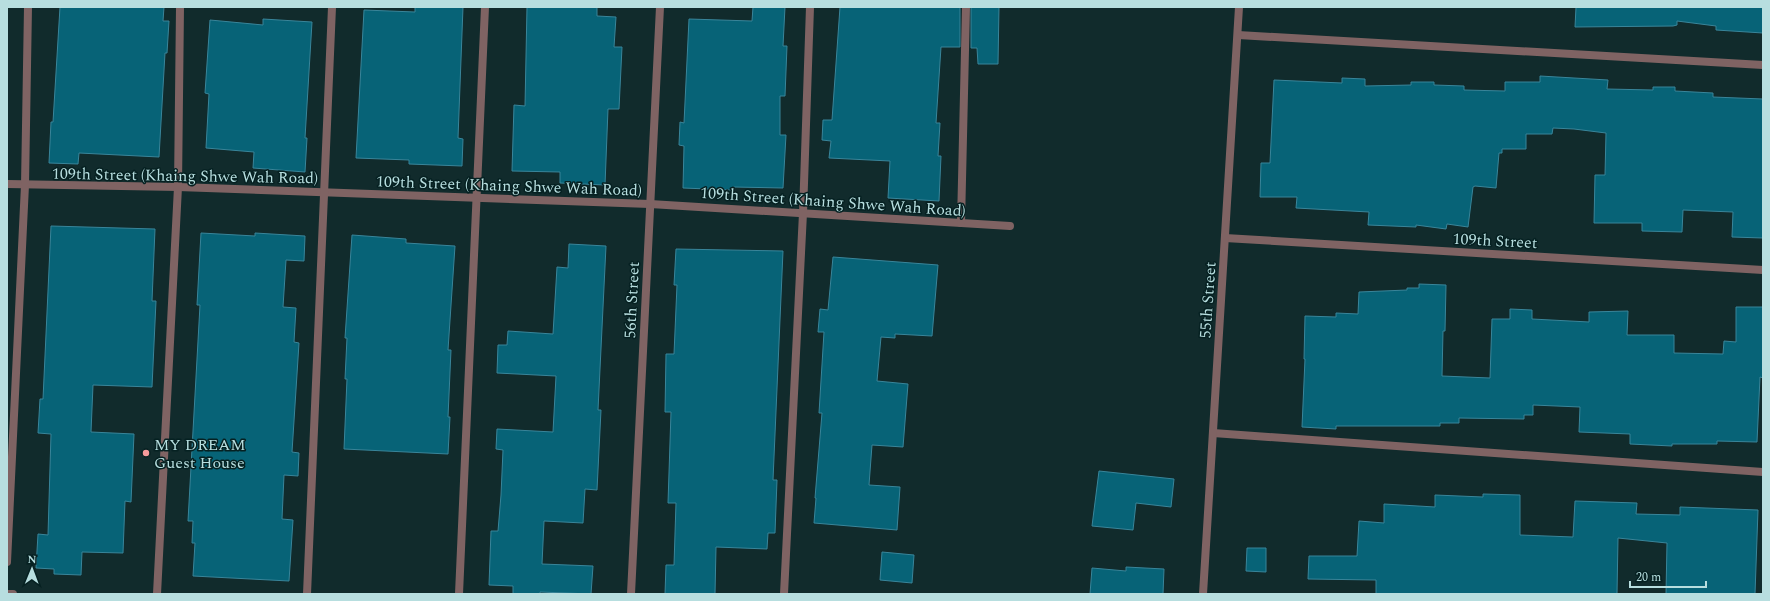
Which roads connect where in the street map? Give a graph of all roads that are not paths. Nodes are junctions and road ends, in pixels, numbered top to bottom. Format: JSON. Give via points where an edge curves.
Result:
{"nodes":[{"id":1,"x":28,"y":7,"type":"edge"},
{"id":2,"x":180,"y":7,"type":"edge"},
{"id":3,"x":332,"y":7,"type":"edge"},
{"id":4,"x":485,"y":7,"type":"edge"},
{"id":5,"x":660,"y":7,"type":"edge"},
{"id":6,"x":810,"y":7,"type":"edge"},
{"id":7,"x":966,"y":7,"type":"edge"},
{"id":8,"x":1239,"y":7,"type":"edge"},
{"id":9,"x":1238,"y":35,"type":"junction"},
{"id":10,"x":1763,"y":65,"type":"edge"},
{"id":11,"x":7,"y":184,"type":"edge"},
{"id":12,"x":24,"y":185,"type":"junction"},
{"id":13,"x":178,"y":187,"type":"junction"},
{"id":14,"x":326,"y":192,"type":"junction"},
{"id":15,"x":477,"y":198,"type":"junction"},
{"id":16,"x":650,"y":204,"type":"junction"},
{"id":17,"x":803,"y":213,"type":"junction"},
{"id":18,"x":961,"y":223,"type":"junction"},
{"id":19,"x":1010,"y":226,"type":"dead end"},
{"id":20,"x":1225,"y":238,"type":"junction"},
{"id":21,"x":1763,"y":270,"type":"edge"},
{"id":22,"x":1213,"y":433,"type":"junction"},
{"id":23,"x":1763,"y":472,"type":"edge"},
{"id":24,"x":7,"y":562,"type":"edge"},
{"id":25,"x":7,"y":594,"type":"edge"},
{"id":26,"x":12,"y":594,"type":"edge"},
{"id":27,"x":157,"y":594,"type":"edge"},
{"id":28,"x":307,"y":594,"type":"edge"},
{"id":29,"x":459,"y":594,"type":"edge"},
{"id":30,"x":630,"y":594,"type":"edge"},
{"id":31,"x":784,"y":594,"type":"edge"},
{"id":32,"x":1203,"y":594,"type":"edge"}],
"edges":[{"from":1,"to":12,"type":"street"},
{"from":2,"to":13,"type":"street"},
{"from":3,"to":14,"type":"street"},
{"from":4,"to":15,"type":"street"},
{"from":5,"to":16,"type":"street","name":"56th Street"},
{"from":6,"to":17,"type":"street"},
{"from":7,"to":18,"type":"street"},
{"from":8,"to":9,"type":"street","name":"55th Street"},
{"from":9,"to":10,"type":"street"},
{"from":9,"to":20,"type":"street","name":"55th Street"},
{"from":11,"to":12,"type":"street","name":"109th Street (Khaing Shwe Wah Road)"},
{"from":12,"to":13,"type":"street","name":"109th Street (Khaing Shwe Wah Road)"},
{"from":12,"to":24,"type":"street"},
{"from":13,"to":14,"type":"street","name":"109th Street (Khaing Shwe Wah Road)"},
{"from":13,"to":27,"type":"street"},
{"from":14,"to":15,"type":"street","name":"109th Street (Khaing Shwe Wah Road)"},
{"from":14,"to":28,"type":"street"},
{"from":15,"to":16,"type":"street","name":"109th Street (Khaing Shwe Wah Road)"},
{"from":15,"to":29,"type":"street"},
{"from":16,"to":17,"type":"street","name":"109th Street (Khaing Shwe Wah Road)"},
{"from":16,"to":30,"type":"street","name":"56th Street"},
{"from":17,"to":18,"type":"street","name":"109th Street (Khaing Shwe Wah Road)"},
{"from":17,"to":31,"type":"street"},
{"from":18,"to":19,"type":"street","name":"109th Street (Khaing Shwe Wah Road)"},
{"from":20,"to":21,"type":"street","name":"109th Street"},
{"from":20,"to":22,"type":"street","name":"55th Street"},
{"from":22,"to":23,"type":"street"},
{"from":22,"to":32,"type":"street","name":"55th Street"},
{"from":25,"to":26,"type":"street"}]}
